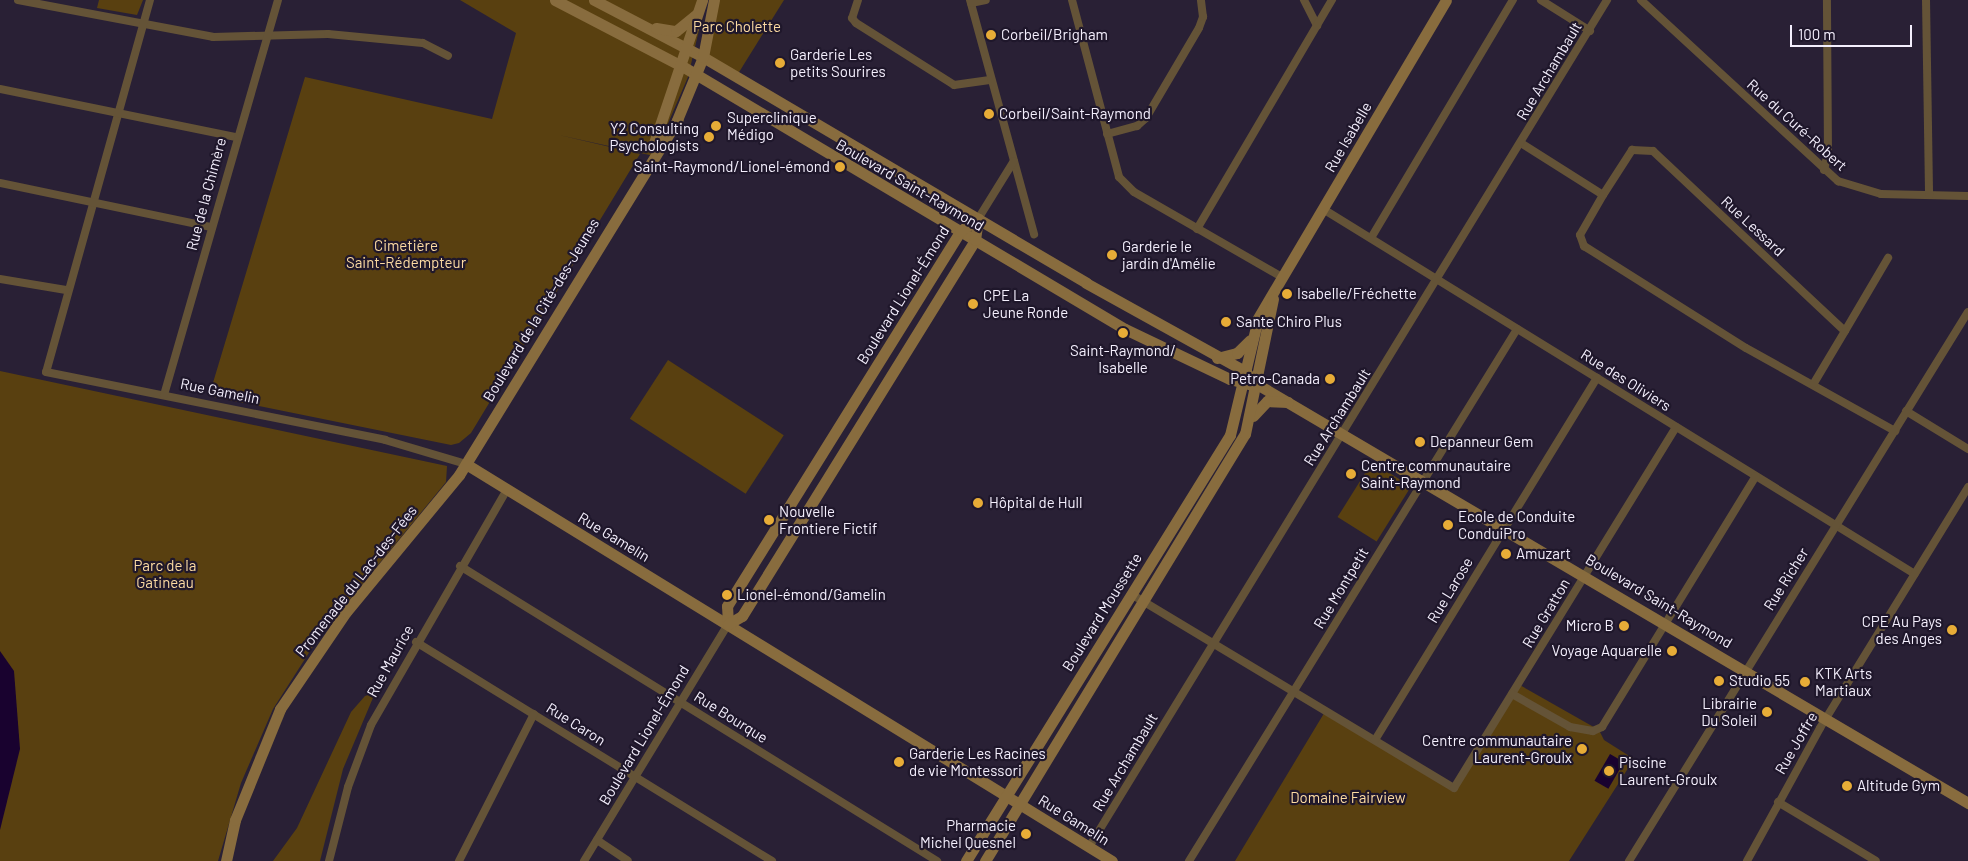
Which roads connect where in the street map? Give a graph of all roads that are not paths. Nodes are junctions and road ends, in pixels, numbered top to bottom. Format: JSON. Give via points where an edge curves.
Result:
{"nodes":[{"id":1,"x":18,"y":0,"type":"edge"},
{"id":2,"x":150,"y":0,"type":"edge"},
{"id":3,"x":278,"y":0,"type":"edge"},
{"id":4,"x":555,"y":0,"type":"edge"},
{"id":5,"x":594,"y":0,"type":"edge"},
{"id":6,"x":714,"y":0,"type":"edge"},
{"id":7,"x":858,"y":0,"type":"edge"},
{"id":8,"x":986,"y":0,"type":"edge"},
{"id":9,"x":1072,"y":0,"type":"edge"},
{"id":10,"x":1201,"y":0,"type":"edge"},
{"id":11,"x":1304,"y":0,"type":"edge"},
{"id":12,"x":1332,"y":0,"type":"edge"},
{"id":13,"x":1446,"y":0,"type":"edge"},
{"id":14,"x":1513,"y":0,"type":"edge"},
{"id":15,"x":1541,"y":0,"type":"edge"},
{"id":16,"x":1608,"y":0,"type":"edge"},
{"id":17,"x":1641,"y":0,"type":"edge"},
{"id":18,"x":1827,"y":0,"type":"edge"},
{"id":19,"x":1926,"y":0,"type":"edge"},
{"id":20,"x":971,"y":1,"type":"edge"},
{"id":21,"x":700,"y":6,"type":"edge"},
{"id":22,"x":144,"y":23,"type":"junction"},
{"id":23,"x":640,"y":23,"type":"junction"},
{"id":24,"x":1317,"y":26,"type":"junction"},
{"id":25,"x":1590,"y":30,"type":"junction"},
{"id":26,"x":266,"y":37,"type":"junction"},
{"id":27,"x":688,"y":49,"type":"junction"},
{"id":28,"x":448,"y":56,"type":"dead end"},
{"id":29,"x":704,"y":57,"type":"junction"},
{"id":30,"x":682,"y":66,"type":"junction"},
{"id":31,"x":697,"y":76,"type":"junction"},
{"id":32,"x":990,"y":80,"type":"junction"},
{"id":33,"x":0,"y":89,"type":"edge"},
{"id":34,"x":118,"y":112,"type":"junction"},
{"id":35,"x":1107,"y":134,"type":"junction"},
{"id":36,"x":236,"y":137,"type":"junction"},
{"id":37,"x":1521,"y":143,"type":"junction"},
{"id":38,"x":1014,"y":161,"type":"junction"},
{"id":39,"x":1824,"y":170,"type":"junction"},
{"id":40,"x":642,"y":172,"type":"junction"},
{"id":41,"x":0,"y":183,"type":"edge"},
{"id":42,"x":1603,"y":195,"type":"junction"},
{"id":43,"x":1929,"y":195,"type":"junction"},
{"id":44,"x":1968,"y":196,"type":"edge"},
{"id":45,"x":92,"y":201,"type":"junction"},
{"id":46,"x":1324,"y":209,"type":"junction"},
{"id":47,"x":978,"y":219,"type":"junction"},
{"id":48,"x":211,"y":227,"type":"junction"},
{"id":49,"x":1197,"y":229,"type":"junction"},
{"id":50,"x":960,"y":231,"type":"junction"},
{"id":51,"x":1034,"y":234,"type":"dead end"},
{"id":52,"x":1371,"y":238,"type":"junction"},
{"id":53,"x":975,"y":240,"type":"junction"},
{"id":54,"x":1888,"y":258,"type":"dead end"},
{"id":55,"x":1282,"y":277,"type":"junction"},
{"id":56,"x":0,"y":279,"type":"edge"},
{"id":57,"x":1437,"y":279,"type":"junction"},
{"id":58,"x":1276,"y":288,"type":"junction"},
{"id":59,"x":66,"y":290,"type":"junction"},
{"id":60,"x":1968,"y":312,"type":"edge"},
{"id":61,"x":1517,"y":329,"type":"junction"},
{"id":62,"x":1846,"y":331,"type":"junction"},
{"id":63,"x":1250,"y":340,"type":"junction"},
{"id":64,"x":1217,"y":358,"type":"junction"},
{"id":65,"x":1245,"y":371,"type":"junction"},
{"id":66,"x":1597,"y":378,"type":"junction"},
{"id":67,"x":1255,"y":383,"type":"junction"},
{"id":68,"x":1814,"y":383,"type":"junction"},
{"id":69,"x":1243,"y":384,"type":"junction"},
{"id":70,"x":164,"y":395,"type":"junction"},
{"id":71,"x":1292,"y":402,"type":"junction"},
{"id":72,"x":1906,"y":410,"type":"junction"},
{"id":73,"x":1251,"y":422,"type":"junction"},
{"id":74,"x":1676,"y":427,"type":"junction"},
{"id":75,"x":1344,"y":431,"type":"junction"},
{"id":76,"x":1894,"y":431,"type":"junction"},
{"id":77,"x":1968,"y":449,"type":"edge"},
{"id":78,"x":466,"y":464,"type":"junction"},
{"id":79,"x":1756,"y":476,"type":"junction"},
{"id":80,"x":1424,"y":478,"type":"junction"},
{"id":81,"x":1968,"y":486,"type":"edge"},
{"id":82,"x":507,"y":490,"type":"junction"},
{"id":83,"x":1835,"y":525,"type":"junction"},
{"id":84,"x":1505,"y":526,"type":"junction"},
{"id":85,"x":460,"y":566,"type":"junction"},
{"id":86,"x":1915,"y":574,"type":"junction"},
{"id":87,"x":1585,"y":575,"type":"junction"},
{"id":88,"x":1131,"y":594,"type":"junction"},
{"id":89,"x":1143,"y":600,"type":"junction"},
{"id":90,"x":1665,"y":622,"type":"junction"},
{"id":91,"x":728,"y":624,"type":"junction"},
{"id":92,"x":416,"y":642,"type":"junction"},
{"id":93,"x":1214,"y":643,"type":"junction"},
{"id":94,"x":1745,"y":670,"type":"junction"},
{"id":95,"x":1294,"y":691,"type":"junction"},
{"id":96,"x":1512,"y":694,"type":"junction"},
{"id":97,"x":682,"y":702,"type":"junction"},
{"id":98,"x":534,"y":714,"type":"junction"},
{"id":99,"x":1826,"y":718,"type":"junction"},
{"id":100,"x":1375,"y":740,"type":"junction"},
{"id":101,"x":637,"y":777,"type":"junction"},
{"id":102,"x":1006,"y":795,"type":"junction"},
{"id":103,"x":1778,"y":802,"type":"junction"},
{"id":104,"x":1019,"y":803,"type":"junction"},
{"id":105,"x":1968,"y":803,"type":"edge"},
{"id":106,"x":597,"y":840,"type":"junction"},
{"id":107,"x":1089,"y":847,"type":"junction"},
{"id":108,"x":226,"y":861,"type":"edge"},
{"id":109,"x":330,"y":861,"type":"edge"},
{"id":110,"x":459,"y":861,"type":"edge"},
{"id":111,"x":584,"y":861,"type":"edge"},
{"id":112,"x":628,"y":861,"type":"edge"},
{"id":113,"x":772,"y":861,"type":"edge"},
{"id":114,"x":937,"y":861,"type":"edge"},
{"id":115,"x":966,"y":861,"type":"edge"},
{"id":116,"x":985,"y":861,"type":"edge"},
{"id":117,"x":1112,"y":861,"type":"edge"},
{"id":118,"x":1189,"y":861,"type":"edge"},
{"id":119,"x":1629,"y":861,"type":"edge"},
{"id":120,"x":1747,"y":861,"type":"edge"},
{"id":121,"x":1876,"y":861,"type":"edge"}],
"edges":[{"from":1,"to":22,"type":"street"},
{"from":2,"to":22,"type":"street"},
{"from":3,"to":26,"type":"street","name":"Rue de la Chimère"},
{"from":4,"to":30,"type":"street","name":"Boulevard Saint-Raymond"},
{"from":5,"to":23,"type":"street","name":"Boulevard Saint-Raymond"},
{"from":6,"to":29,"type":"street","name":"Boulevard de la Cité-des-Jeunes"},
{"from":7,"to":32,"type":"street","via":[[852,18],[856,24],[954,85]]},
{"from":8,"to":20,"type":"street"},
{"from":9,"to":35,"type":"street"},
{"from":10,"to":35,"type":"street","via":[[1203,17],[1199,28],[1146,118],[1137,126]]},
{"from":11,"to":24,"type":"street"},
{"from":12,"to":24,"type":"street"},
{"from":13,"to":46,"type":"street","name":"Rue Isabelle"},
{"from":14,"to":52,"type":"street"},
{"from":15,"to":25,"type":"street"},
{"from":16,"to":25,"type":"street","name":"Rue Archambault"},
{"from":17,"to":39,"type":"street","name":"Rue du Curé-Robert"},
{"from":18,"to":39,"type":"street","via":[[1828,153]]},
{"from":19,"to":43,"type":"street"},
{"from":20,"to":32,"type":"street"},
{"from":21,"to":23,"type":"street","via":[[676,31]]},
{"from":21,"to":27,"type":"street","name":"Boulevard de la Cité-des-Jeunes"},
{"from":22,"to":26,"type":"street","via":[[213,37]]},
{"from":22,"to":34,"type":"street"},
{"from":23,"to":27,"type":"street","name":"Boulevard Saint-Raymond"},
{"from":24,"to":49,"type":"street"},
{"from":25,"to":37,"type":"street","name":"Rue Archambault"},
{"from":26,"to":28,"type":"street","via":[[328,34],[423,43]]},
{"from":26,"to":36,"type":"street","name":"Rue de la Chimère"},
{"from":27,"to":29,"type":"street","name":"Boulevard Saint-Raymond"},
{"from":27,"to":30,"type":"street","name":"Boulevard de la Cité-des-Jeunes"},
{"from":29,"to":31,"type":"street","name":"Boulevard de la Cité-des-Jeunes"},
{"from":29,"to":47,"type":"street","name":"Boulevard Saint-Raymond"},
{"from":30,"to":31,"type":"street","name":"Boulevard Saint-Raymond"},
{"from":30,"to":40,"type":"street","name":"Boulevard de la Cité-des-Jeunes"},
{"from":31,"to":40,"type":"street","name":"Boulevard de la Cité-des-Jeunes","via":[[677,120]]},
{"from":31,"to":50,"type":"street","name":"Boulevard Saint-Raymond"},
{"from":32,"to":38,"type":"street"},
{"from":33,"to":34,"type":"street"},
{"from":34,"to":36,"type":"street"},
{"from":34,"to":45,"type":"street"},
{"from":35,"to":49,"type":"street","via":[[1123,183]]},
{"from":36,"to":48,"type":"street","name":"Rue de la Chimère"},
{"from":37,"to":42,"type":"street"},
{"from":37,"to":57,"type":"street","name":"Rue Archambault"},
{"from":38,"to":47,"type":"street"},
{"from":38,"to":51,"type":"street"},
{"from":39,"to":43,"type":"street","name":"Rue du Curé-Robert","via":[[1838,181],[1881,194]]},
{"from":40,"to":78,"type":"street","name":"Boulevard de la Cité-des-Jeunes"},
{"from":41,"to":45,"type":"street"},
{"from":42,"to":62,"type":"street","name":"Rue Lessard","via":[[1632,150],[1654,152]]},
{"from":42,"to":68,"type":"street","name":"Rue Lessard","via":[[1580,235],[1584,246],[1746,348]]},
{"from":43,"to":44,"type":"street","name":"Rue du Curé-Robert"},
{"from":45,"to":48,"type":"street"},
{"from":45,"to":59,"type":"street"},
{"from":46,"to":52,"type":"street","name":"Rue des Oliviers"},
{"from":46,"to":55,"type":"street","name":"Rue Isabelle"},
{"from":47,"to":50,"type":"street","name":"Boulevard Lionel-Émond"},
{"from":47,"to":53,"type":"street","name":"Boulevard Lionel-Émond"},
{"from":47,"to":64,"type":"street","name":"Boulevard Saint-Raymond"},
{"from":48,"to":70,"type":"street","name":"Rue de la Chimère"},
{"from":49,"to":55,"type":"street"},
{"from":50,"to":53,"type":"street","name":"Boulevard Saint-Raymond"},
{"from":50,"to":91,"type":"street","name":"Boulevard Lionel-Émond","via":[[727,606]]},
{"from":52,"to":57,"type":"street","name":"Rue des Oliviers"},
{"from":53,"to":69,"type":"street","name":"Boulevard Saint-Raymond","via":[[1131,332]]},
{"from":53,"to":91,"type":"street","name":"Boulevard Lionel-Émond","via":[[742,616]]},
{"from":54,"to":62,"type":"street"},
{"from":55,"to":58,"type":"street","name":"Rue Isabelle"},
{"from":56,"to":59,"type":"street"},
{"from":57,"to":61,"type":"street","name":"Rue des Oliviers"},
{"from":57,"to":75,"type":"street","name":"Rue Archambault"},
{"from":58,"to":63,"type":"street","name":"Rue Isabelle"},
{"from":58,"to":67,"type":"street","name":"Rue Isabelle","via":[[1261,340]]},
{"from":59,"to":70,"type":"street","name":"Rue Gamelin","via":[[46,372]]},
{"from":60,"to":72,"type":"street","name":"Rue Richer"},
{"from":61,"to":66,"type":"street","name":"Rue des Oliviers"},
{"from":61,"to":80,"type":"street","name":"Rue Montpetit"},
{"from":62,"to":68,"type":"street"},
{"from":63,"to":64,"type":"street","via":[[1237,353]]},
{"from":63,"to":65,"type":"street","name":"Rue Isabelle"},
{"from":64,"to":65,"type":"street","name":"Boulevard Saint-Raymond"},
{"from":65,"to":67,"type":"street","name":"Boulevard Saint-Raymond"},
{"from":65,"to":69,"type":"street","name":"Boulevard Moussette"},
{"from":66,"to":74,"type":"street","name":"Rue des Oliviers"},
{"from":66,"to":84,"type":"street","name":"Rue Larose"},
{"from":67,"to":69,"type":"street","name":"Boulevard Saint-Raymond"},
{"from":67,"to":71,"type":"street","name":"Boulevard Saint-Raymond"},
{"from":67,"to":73,"type":"street","name":"Boulevard Moussette"},
{"from":68,"to":76,"type":"street","name":"Rue Lessard"},
{"from":69,"to":88,"type":"street","name":"Boulevard Moussette","via":[[1230,435]]},
{"from":70,"to":78,"type":"street","name":"Rue Gamelin","via":[[385,440]]},
{"from":71,"to":73,"type":"street","via":[[1267,402]]},
{"from":71,"to":75,"type":"street","name":"Boulevard Saint-Raymond"},
{"from":72,"to":76,"type":"street","name":"Rue Richer"},
{"from":72,"to":77,"type":"street"},
{"from":73,"to":89,"type":"street","name":"Boulevard Moussette"},
{"from":74,"to":79,"type":"street","name":"Rue des Oliviers"},
{"from":74,"to":87,"type":"street","name":"Rue Gratton"},
{"from":75,"to":80,"type":"street","name":"Boulevard Saint-Raymond"},
{"from":75,"to":93,"type":"street","name":"Rue Archambault"},
{"from":76,"to":83,"type":"street","name":"Rue Richer"},
{"from":78,"to":82,"type":"street","name":"Rue Gamelin"},
{"from":78,"to":108,"type":"street","name":"Promenade du Lac-des-Fées","via":[[346,612],[280,709],[235,820]]},
{"from":79,"to":83,"type":"street","name":"Rue des Oliviers"},
{"from":79,"to":90,"type":"street"},
{"from":80,"to":84,"type":"street","name":"Boulevard Saint-Raymond"},
{"from":80,"to":95,"type":"street","name":"Rue Montpetit"},
{"from":81,"to":86,"type":"street","name":"Rue Joffre"},
{"from":82,"to":85,"type":"street","name":"Rue Maurice"},
{"from":82,"to":91,"type":"street","name":"Rue Gamelin"},
{"from":83,"to":86,"type":"street","name":"Rue des Oliviers"},
{"from":83,"to":94,"type":"street","name":"Rue Richer"},
{"from":84,"to":87,"type":"street","name":"Boulevard Saint-Raymond"},
{"from":84,"to":100,"type":"street","name":"Rue Larose"},
{"from":85,"to":92,"type":"street","name":"Rue Maurice"},
{"from":85,"to":97,"type":"street","name":"Rue Bourque"},
{"from":86,"to":99,"type":"street","name":"Rue Joffre"},
{"from":87,"to":90,"type":"street","name":"Boulevard Saint-Raymond"},
{"from":87,"to":96,"type":"street","name":"Rue Gratton"},
{"from":88,"to":89,"type":"street"},
{"from":88,"to":102,"type":"street","name":"Boulevard Moussette"},
{"from":89,"to":93,"type":"street"},
{"from":89,"to":104,"type":"street","name":"Boulevard Moussette"},
{"from":90,"to":94,"type":"street","name":"Boulevard Saint-Raymond"},
{"from":90,"to":96,"type":"street","via":[[1599,730],[1570,727]]},
{"from":91,"to":97,"type":"street","name":"Boulevard Lionel-Émond"},
{"from":91,"to":102,"type":"street","name":"Rue Gamelin"},
{"from":92,"to":98,"type":"street","name":"Rue Caron"},
{"from":92,"to":109,"type":"street","name":"Rue Maurice","via":[[364,743]]},
{"from":93,"to":95,"type":"street"},
{"from":93,"to":107,"type":"street","name":"Rue Archambault"},
{"from":94,"to":99,"type":"street","name":"Boulevard Saint-Raymond"},
{"from":94,"to":119,"type":"street","name":"Rue Richer"},
{"from":95,"to":100,"type":"street"},
{"from":95,"to":118,"type":"street","name":"Rue Montpetit"},
{"from":96,"to":100,"type":"street","name":"Rue Gratton","via":[[1454,788]]},
{"from":97,"to":101,"type":"street","name":"Boulevard Lionel-Émond"},
{"from":97,"to":114,"type":"street","name":"Rue Bourque"},
{"from":98,"to":101,"type":"street","name":"Rue Caron"},
{"from":98,"to":110,"type":"street"},
{"from":99,"to":103,"type":"street","name":"Rue Joffre"},
{"from":99,"to":105,"type":"street","name":"Boulevard Saint-Raymond"},
{"from":101,"to":106,"type":"street","name":"Boulevard Lionel-Émond"},
{"from":101,"to":113,"type":"street","name":"Rue Caron"},
{"from":102,"to":104,"type":"street","name":"Rue Gamelin"},
{"from":102,"to":115,"type":"street","name":"Boulevard Moussette"},
{"from":103,"to":120,"type":"street","name":"Rue Joffre"},
{"from":103,"to":121,"type":"street"},
{"from":104,"to":107,"type":"street","name":"Rue Gamelin"},
{"from":104,"to":116,"type":"street","name":"Boulevard Moussette"},
{"from":106,"to":111,"type":"street","name":"Boulevard Lionel-Émond"},
{"from":106,"to":112,"type":"street"},
{"from":107,"to":117,"type":"street","name":"Rue Gamelin"}]}
